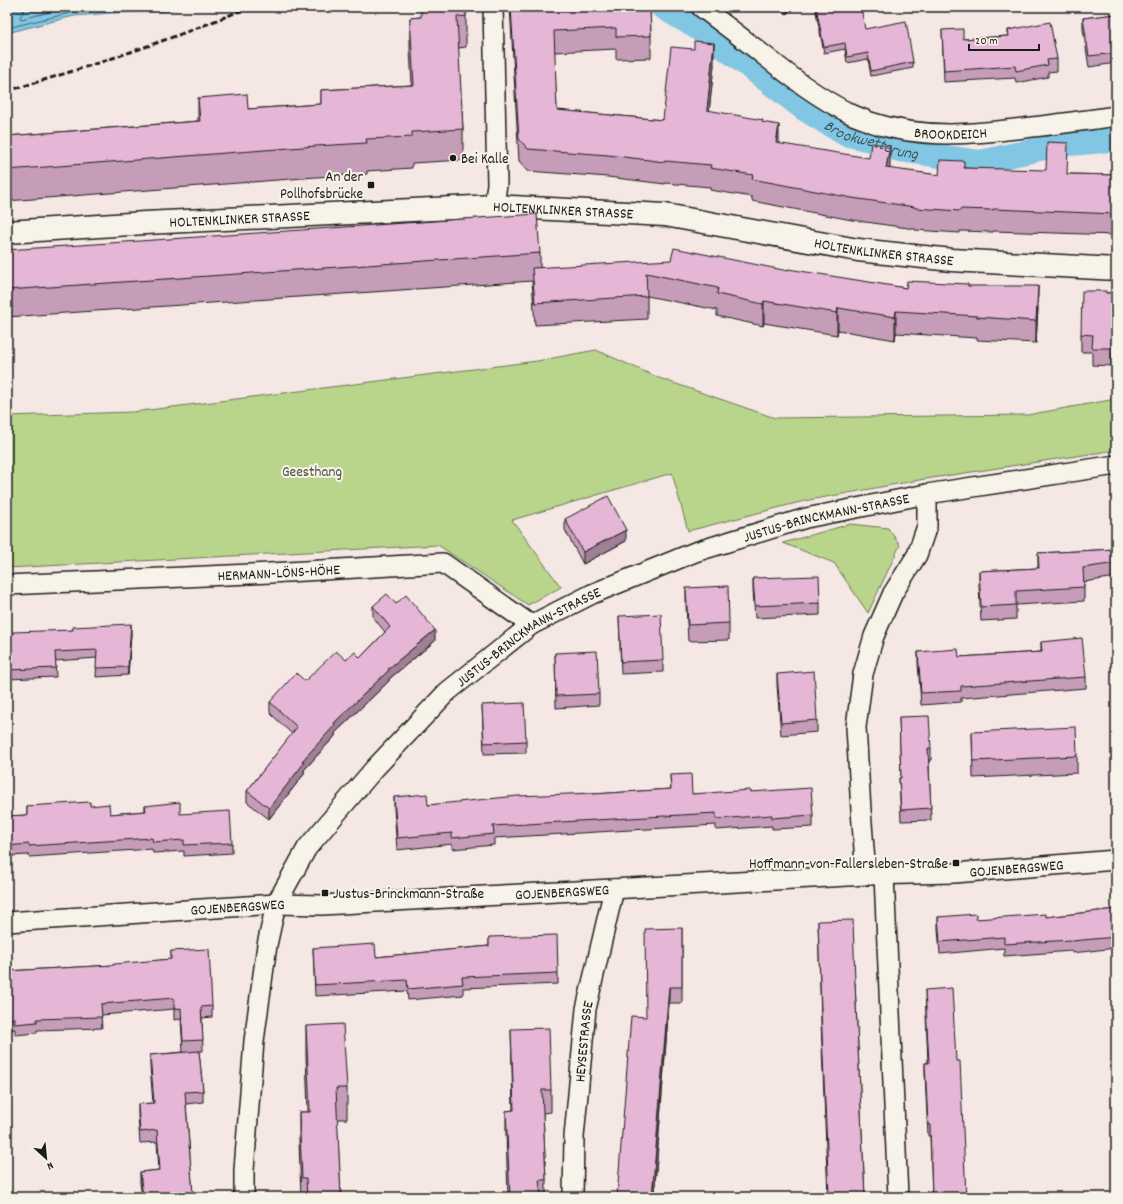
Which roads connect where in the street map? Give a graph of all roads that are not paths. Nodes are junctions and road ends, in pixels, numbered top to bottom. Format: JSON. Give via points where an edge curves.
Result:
{"nodes":[{"id":1,"x":493,"y":7,"type":"edge"},
{"id":2,"x":701,"y":7,"type":"edge"},
{"id":3,"x":1116,"y":116,"type":"edge"},
{"id":4,"x":494,"y":206,"type":"junction"},
{"id":5,"x":7,"y":232,"type":"edge"},
{"id":6,"x":1116,"y":269,"type":"edge"},
{"id":7,"x":1116,"y":466,"type":"edge"},
{"id":8,"x":927,"y":494,"type":"junction"},
{"id":9,"x":7,"y":585,"type":"edge"},
{"id":10,"x":531,"y":624,"type":"junction"},
{"id":11,"x":1116,"y":860,"type":"edge"},
{"id":12,"x":875,"y":875,"type":"junction"},
{"id":13,"x":614,"y":889,"type":"junction"},
{"id":14,"x":276,"y":904,"type":"junction"},
{"id":15,"x":7,"y":922,"type":"edge"},
{"id":16,"x":244,"y":1197,"type":"edge"},
{"id":17,"x":572,"y":1197,"type":"edge"},
{"id":18,"x":898,"y":1197,"type":"edge"}],
"edges":[{"from":1,"to":4,"type":"street","via":[[497,184]]},
{"from":2,"to":3,"type":"street","name":"BROOKDEICH","via":[[814,94],[852,115],[893,128],[926,134],[954,135]]},
{"from":4,"to":5,"type":"main road","name":"HOLTENKLINKER STRASSE"},
{"from":4,"to":6,"type":"main road","name":"HOLTENKLINKER STRASSE","via":[[665,215],[858,250],[952,260]]},
{"from":7,"to":8,"type":"street","name":"JUSTUS-BRINCKMANN-STRASSE"},
{"from":8,"to":10,"type":"street","name":"JUSTUS-BRINCKMANN-STRASSE","via":[[806,518],[695,552],[592,594]]},
{"from":8,"to":12,"type":"street","name":"JUSTUS-BRINCKMANN-STRASSE","via":[[927,526],[917,555],[893,593],[874,636],[863,674],[856,727],[861,810]]},
{"from":9,"to":10,"type":"street","name":"HERMANN-LÖNS-HÖHE","via":[[443,563]]},
{"from":10,"to":14,"type":"street","name":"JUSTUS-BRINCKMANN-STRASSE","via":[[447,692],[375,768],[307,848]]},
{"from":11,"to":12,"type":"street","name":"GOJENBERGSWEG","via":[[954,873]]},
{"from":12,"to":13,"type":"street","name":"GOJENBERGSWEG"},
{"from":12,"to":18,"type":"street"},
{"from":13,"to":14,"type":"street","name":"GOJENBERGSWEG","via":[[322,905]]},
{"from":13,"to":17,"type":"street","name":"HEYSESTRASSE","via":[[586,1009],[574,1137]]},
{"from":14,"to":15,"type":"street","name":"GOJENBERGSWEG"},
{"from":14,"to":16,"type":"street","name":"JUSTUS-BRINCKMANN-STRASSE","via":[[267,945],[254,1041]]}]}
